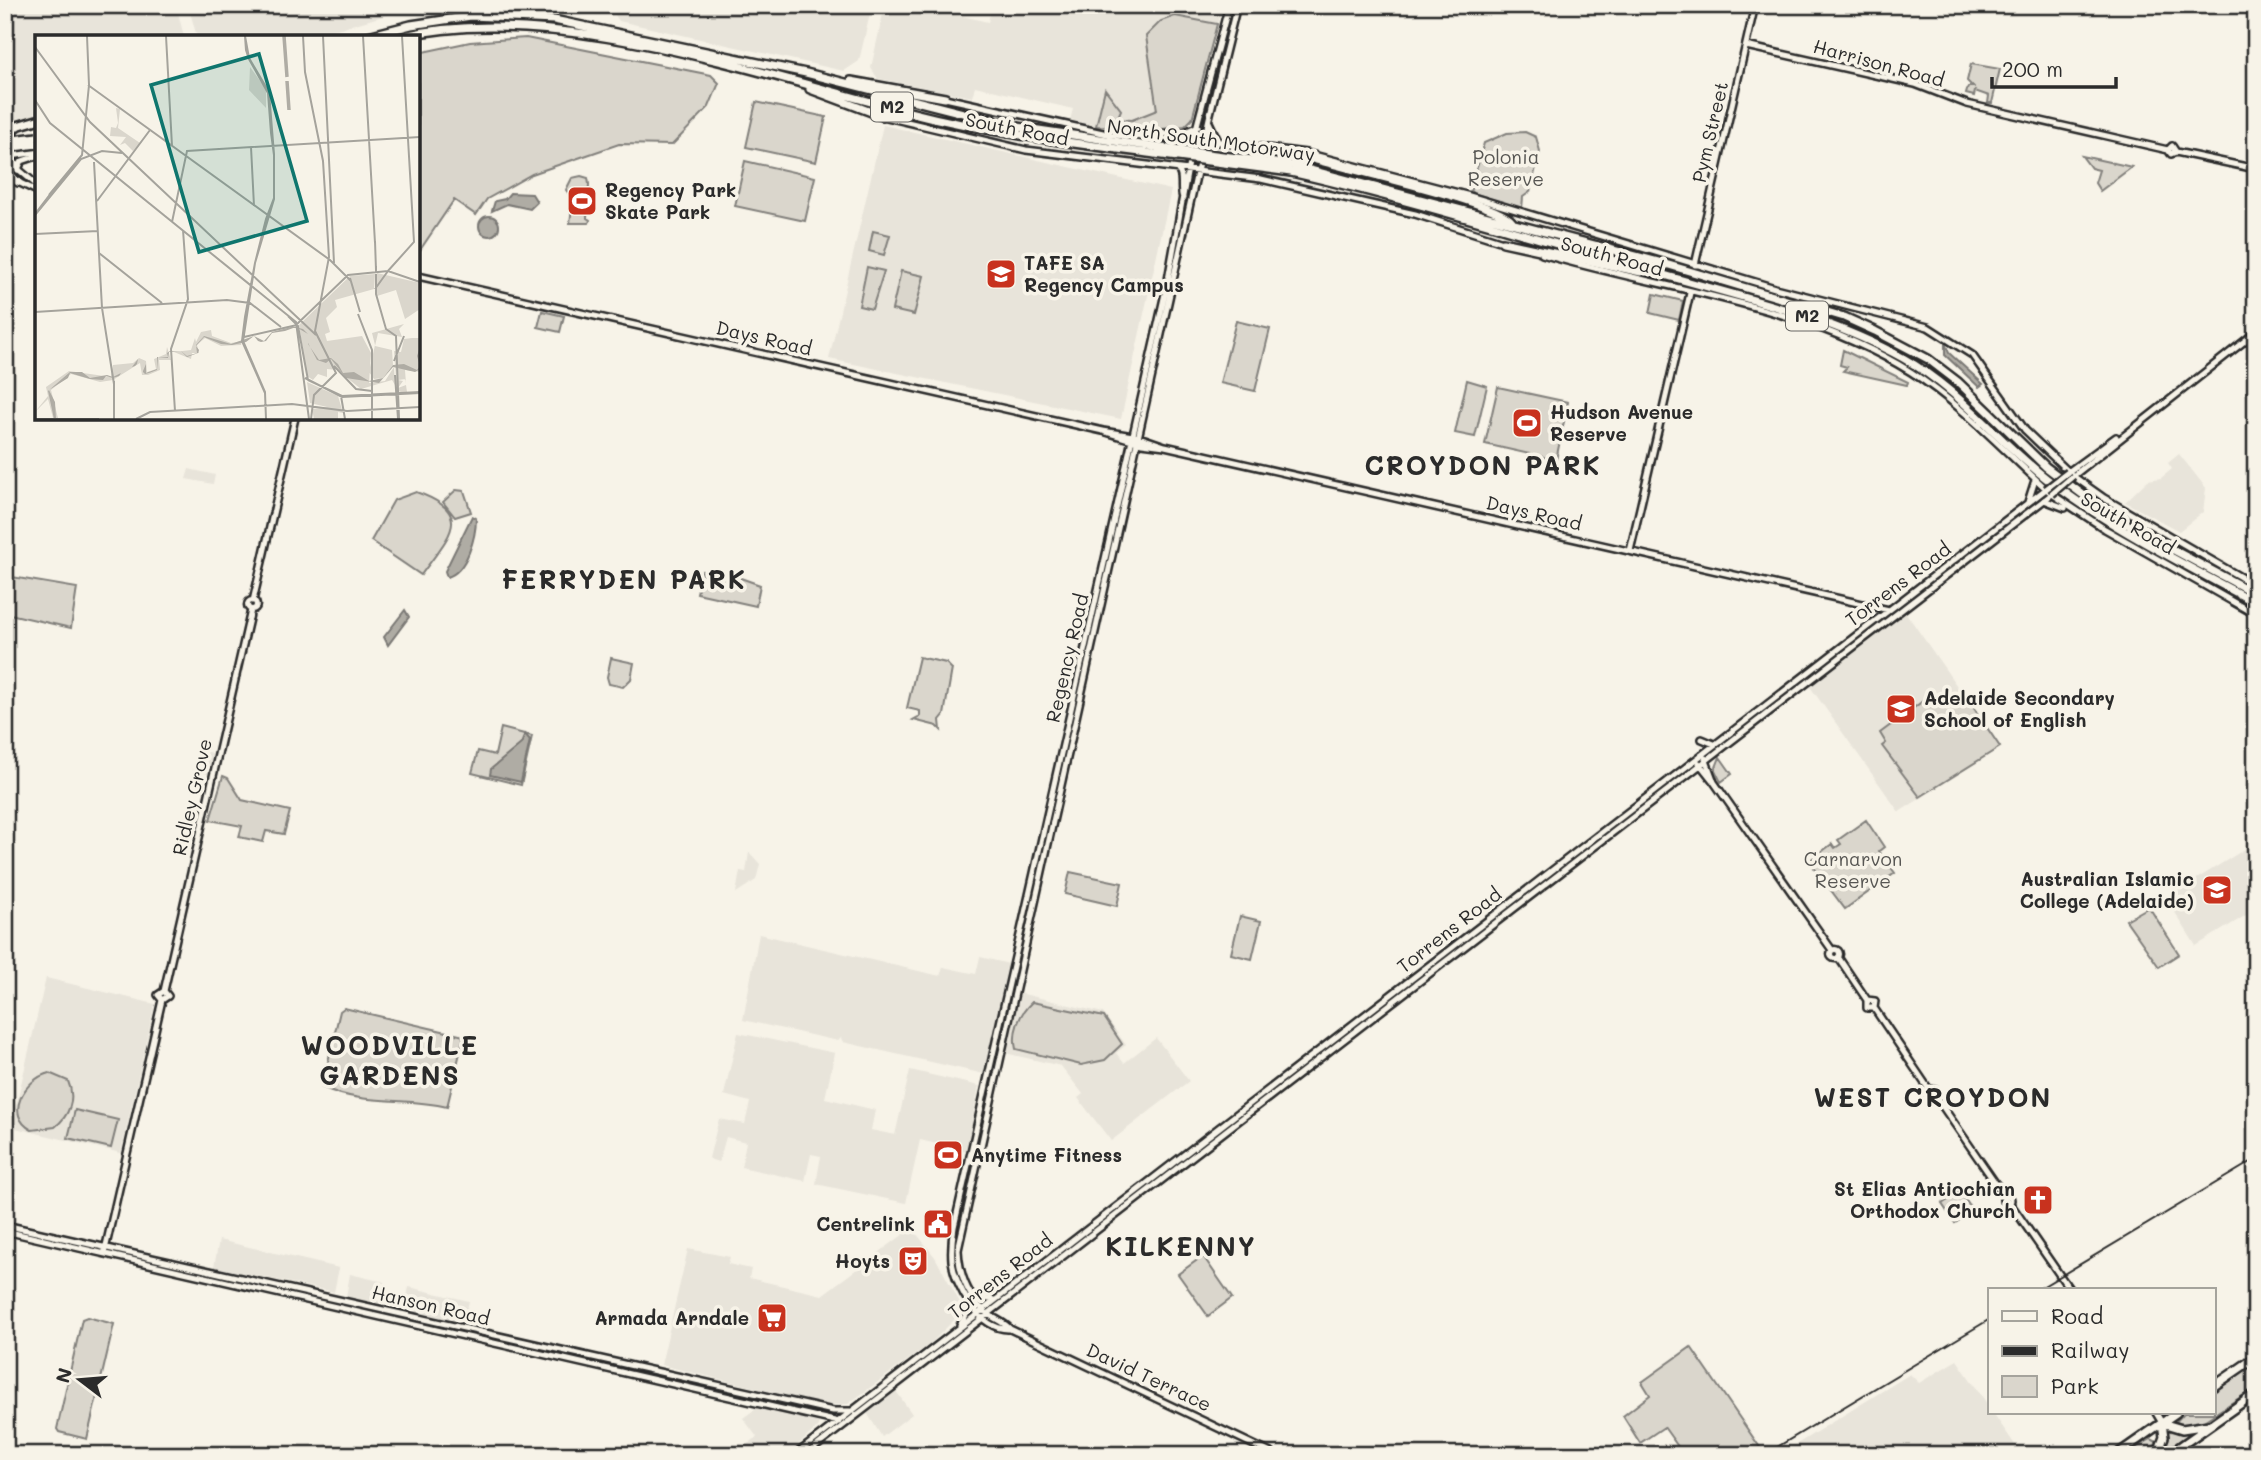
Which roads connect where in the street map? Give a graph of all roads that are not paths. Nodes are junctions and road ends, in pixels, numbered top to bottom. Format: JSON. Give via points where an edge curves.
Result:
{"nodes":[{"id":1,"x":1229,"y":5,"type":"edge"},
{"id":2,"x":1237,"y":5,"type":"edge"},
{"id":3,"x":1755,"y":5,"type":"edge"},
{"id":4,"x":1235,"y":17,"type":"junction"},
{"id":5,"x":1225,"y":23,"type":"junction"},
{"id":6,"x":372,"y":35,"type":"edge"},
{"id":7,"x":409,"y":35,"type":"edge"},
{"id":8,"x":1745,"y":46,"type":"junction"},
{"id":9,"x":806,"y":73,"type":"junction"},
{"id":10,"x":789,"y":80,"type":"junction"},
{"id":11,"x":945,"y":99,"type":"joint"},
{"id":12,"x":882,"y":116,"type":"joint"},
{"id":13,"x":1209,"y":118,"type":"junction"},
{"id":14,"x":35,"y":120,"type":"edge"},
{"id":15,"x":35,"y":121,"type":"edge"},
{"id":16,"x":35,"y":124,"type":"edge"},
{"id":17,"x":1198,"y":126,"type":"junction"},
{"id":18,"x":5,"y":128,"type":"edge"},
{"id":19,"x":1112,"y":135,"type":"junction"},
{"id":20,"x":35,"y":137,"type":"edge"},
{"id":21,"x":5,"y":139,"type":"edge"},
{"id":22,"x":1193,"y":140,"type":"junction"},
{"id":23,"x":1204,"y":141,"type":"junction"},
{"id":24,"x":1220,"y":142,"type":"junction"},
{"id":25,"x":35,"y":145,"type":"edge"},
{"id":26,"x":35,"y":150,"type":"edge"},
{"id":27,"x":35,"y":151,"type":"edge"},
{"id":28,"x":1155,"y":151,"type":"junction"},
{"id":29,"x":6,"y":152,"type":"edge"},
{"id":30,"x":1291,"y":153,"type":"junction"},
{"id":31,"x":5,"y":166,"type":"edge"},
{"id":32,"x":1170,"y":167,"type":"junction"},
{"id":33,"x":18,"y":169,"type":"junction"},
{"id":34,"x":1291,"y":169,"type":"junction"},
{"id":35,"x":2256,"y":169,"type":"edge"},
{"id":36,"x":1187,"y":170,"type":"junction"},
{"id":37,"x":1198,"y":172,"type":"junction"},
{"id":38,"x":1211,"y":173,"type":"junction"},
{"id":39,"x":5,"y":174,"type":"edge"},
{"id":40,"x":1196,"y":181,"type":"junction"},
{"id":41,"x":18,"y":182,"type":"junction"},
{"id":42,"x":35,"y":183,"type":"edge"},
{"id":43,"x":35,"y":190,"type":"edge"},
{"id":44,"x":1183,"y":198,"type":"junction"},
{"id":45,"x":1513,"y":223,"type":"junction"},
{"id":46,"x":1503,"y":242,"type":"junction"},
{"id":47,"x":1695,"y":265,"type":"junction"},
{"id":48,"x":1656,"y":273,"type":"junction"},
{"id":49,"x":420,"y":276,"type":"edge"},
{"id":50,"x":1690,"y":293,"type":"junction"},
{"id":51,"x":2256,"y":332,"type":"edge"},
{"id":52,"x":295,"y":420,"type":"edge"},
{"id":53,"x":1142,"y":423,"type":"junction"},
{"id":54,"x":1136,"y":439,"type":"junction"},
{"id":55,"x":1152,"y":440,"type":"junction"},
{"id":56,"x":1165,"y":446,"type":"junction"},
{"id":57,"x":2056,"y":459,"type":"junction"},
{"id":58,"x":2085,"y":463,"type":"junction"},
{"id":59,"x":2071,"y":474,"type":"junction"},
{"id":60,"x":2035,"y":480,"type":"junction"},
{"id":61,"x":2084,"y":485,"type":"junction"},
{"id":62,"x":2049,"y":492,"type":"junction"},
{"id":63,"x":2044,"y":500,"type":"junction"},
{"id":64,"x":2027,"y":505,"type":"junction"},
{"id":65,"x":2078,"y":512,"type":"junction"},
{"id":66,"x":1630,"y":551,"type":"junction"},
{"id":67,"x":2256,"y":586,"type":"edge"},
{"id":68,"x":2256,"y":594,"type":"edge"},
{"id":69,"x":2256,"y":603,"type":"edge"},
{"id":70,"x":1892,"y":612,"type":"junction"},
{"id":71,"x":2256,"y":615,"type":"edge"},
{"id":72,"x":1702,"y":739,"type":"dead end"},
{"id":73,"x":1715,"y":744,"type":"junction"},
{"id":74,"x":1718,"y":751,"type":"junction"},
{"id":75,"x":1703,"y":753,"type":"junction"},
{"id":76,"x":1697,"y":757,"type":"junction"},
{"id":77,"x":1706,"y":761,"type":"junction"},
{"id":78,"x":1700,"y":765,"type":"junction"},
{"id":79,"x":1690,"y":772,"type":"junction"},
{"id":80,"x":1708,"y":774,"type":"junction"},
{"id":81,"x":5,"y":1225,"type":"edge"},
{"id":82,"x":5,"y":1231,"type":"edge"},
{"id":83,"x":1079,"y":1239,"type":"junction"},
{"id":84,"x":105,"y":1250,"type":"junction"},
{"id":85,"x":140,"y":1255,"type":"junction"},
{"id":86,"x":135,"y":1261,"type":"junction"},
{"id":87,"x":2069,"y":1288,"type":"edge"},
{"id":88,"x":974,"y":1296,"type":"junction"},
{"id":89,"x":994,"y":1300,"type":"junction"},
{"id":90,"x":335,"y":1303,"type":"junction"},
{"id":91,"x":972,"y":1305,"type":"junction"},
{"id":92,"x":983,"y":1313,"type":"junction"},
{"id":93,"x":995,"y":1325,"type":"junction"},
{"id":94,"x":974,"y":1326,"type":"junction"},
{"id":95,"x":958,"y":1328,"type":"junction"},
{"id":96,"x":1010,"y":1329,"type":"junction"},
{"id":97,"x":2256,"y":1357,"type":"edge"},
{"id":98,"x":2216,"y":1386,"type":"edge"},
{"id":99,"x":2256,"y":1393,"type":"edge"},
{"id":100,"x":760,"y":1395,"type":"junction"},
{"id":101,"x":791,"y":1402,"type":"junction"},
{"id":102,"x":767,"y":1404,"type":"junction"},
{"id":103,"x":856,"y":1408,"type":"junction"},
{"id":104,"x":2157,"y":1414,"type":"edge"},
{"id":105,"x":2175,"y":1414,"type":"edge"},
{"id":106,"x":821,"y":1416,"type":"junction"},
{"id":107,"x":843,"y":1422,"type":"junction"},
{"id":108,"x":2162,"y":1423,"type":"junction"},
{"id":109,"x":2211,"y":1425,"type":"junction"},
{"id":110,"x":823,"y":1434,"type":"junction"},
{"id":111,"x":2139,"y":1439,"type":"junction"},
{"id":112,"x":2158,"y":1451,"type":"edge"},
{"id":113,"x":795,"y":1455,"type":"edge"},
{"id":114,"x":805,"y":1455,"type":"edge"},
{"id":115,"x":1275,"y":1455,"type":"edge"},
{"id":116,"x":2116,"y":1455,"type":"edge"},
{"id":117,"x":2168,"y":1455,"type":"edge"}],
"edges":[{"from":1,"to":5,"type":"main road","name":"Regency Road"},
{"from":2,"to":4,"type":"main road","name":"Regency Road"},
{"from":3,"to":8,"type":"main road","name":"Pym Street"},
{"from":4,"to":5,"type":"main road"},
{"from":4,"to":13,"type":"main road","name":"Regency Road"},
{"from":5,"to":17,"type":"main road","name":"Regency Road"},
{"from":6,"to":9,"type":"highway","name":"North South Motorway","number":"M2","via":[[433,20],[512,16],[605,29]]},
{"from":7,"to":10,"type":"highway","name":"North South Motorway","number":"M2","via":[[442,28],[522,25],[604,36]]},
{"from":8,"to":35,"type":"main road","name":"Harrison Road","via":[[1915,84],[1966,104],[2168,149],[2172,146],[2176,152]]},
{"from":8,"to":47,"type":"main road","name":"Pym Street"},
{"from":9,"to":11,"type":"highway"},
{"from":9,"to":28,"type":"highway","name":"North South Motorway","number":"M2","via":[[1018,127]]},
{"from":10,"to":12,"type":"highway","number":"M2"},
{"from":10,"to":28,"type":"highway","name":"North South Motorway","number":"M2","via":[[1028,139]]},
{"from":11,"to":19,"type":"main road","name":"South Road"},
{"from":12,"to":32,"type":"main road","name":"South Road","number":"M2","via":[[1026,150]]},
{"from":13,"to":23,"type":"main road","name":"Regency Road"},
{"from":13,"to":24,"type":"main road"},
{"from":14,"to":18,"type":"highway"},
{"from":15,"to":21,"type":"highway","via":[[17,126]]},
{"from":16,"to":25,"type":"highway","via":[[30,133]]},
{"from":17,"to":19,"type":"main road","via":[[1183,133]]},
{"from":17,"to":22,"type":"main road","name":"Regency Road"},
{"from":19,"to":22,"type":"main road","name":"South Road"},
{"from":20,"to":21,"type":"highway","bridge":true},
{"from":22,"to":23,"type":"main road","name":"South Road"},
{"from":22,"to":36,"type":"main road","name":"Regency Road"},
{"from":23,"to":24,"type":"main road","name":"South Road"},
{"from":23,"to":37,"type":"main road","name":"Regency Road"},
{"from":24,"to":30,"type":"main road","name":"South Road"},
{"from":26,"to":29,"type":"highway","bridge":true},
{"from":27,"to":33,"type":"main road"},
{"from":28,"to":34,"type":"highway","name":"North South Motorway","number":"M2","bridge":true},
{"from":29,"to":33,"type":"highway"},
{"from":30,"to":45,"type":"highway","via":[[1465,201],[1507,215]]},
{"from":30,"to":47,"type":"main road","name":"South Road","via":[[1441,188]]},
{"from":31,"to":41,"type":"main road"},
{"from":32,"to":36,"type":"main road","name":"South Road"},
{"from":32,"to":44,"type":"main road","via":[[1180,170]]},
{"from":33,"to":42,"type":"main road"},
{"from":34,"to":45,"type":"highway","name":"North South Motorway","number":"M2"},
{"from":34,"to":48,"type":"highway","name":"North South Motorway","number":"M2"},
{"from":36,"to":37,"type":"main road","name":"South Road"},
{"from":36,"to":44,"type":"main road","name":"Regency Road"},
{"from":37,"to":38,"type":"main road","name":"South Road"},
{"from":37,"to":40,"type":"main road","name":"Regency Road"},
{"from":38,"to":40,"type":"main road"},
{"from":38,"to":46,"type":"main road","name":"South Road","via":[[1261,179],[1415,214]]},
{"from":39,"to":41,"type":"highway"},
{"from":40,"to":53,"type":"main road","name":"Regency Road"},
{"from":41,"to":43,"type":"main road"},
{"from":44,"to":54,"type":"main road","name":"Regency Road"},
{"from":45,"to":68,"type":"highway","name":"North South Motorway","number":"M2","via":[[1844,317],[1904,345],[1958,382],[2046,467],[2090,500]]},
{"from":46,"to":48,"type":"highway"},
{"from":46,"to":50,"type":"main road","name":"South Road"},
{"from":47,"to":57,"type":"main road","name":"South Road","via":[[1942,333],[1972,355],[2025,430]]},
{"from":48,"to":69,"type":"highway","name":"North South Motorway","number":"M2","via":[[1809,316],[1904,359],[1957,395],[2048,480]]},
{"from":49,"to":54,"type":"main road","name":"Days Road"},
{"from":50,"to":60,"type":"main road","name":"South Road","via":[[1794,320],[1875,352],[1957,406]]},
{"from":50,"to":66,"type":"main road"},
{"from":51,"to":58,"type":"main road","name":"Torrens Road"},
{"from":52,"to":84,"type":"main road","name":"Ridley Grove","via":[[253,601],[257,607],[251,610],[164,991],[168,996],[162,1000]]},
{"from":53,"to":54,"type":"main road","name":"Regency Road"},
{"from":53,"to":55,"type":"main road"},
{"from":54,"to":55,"type":"main road","name":"Days Road"},
{"from":54,"to":56,"type":"main road","name":"Days Road"},
{"from":54,"to":88,"type":"main road","name":"Regency Road","via":[[960,1231],[959,1263]]},
{"from":54,"to":91,"type":"main road","name":"Regency Road","via":[[954,1227],[954,1272]]},
{"from":55,"to":56,"type":"main road","name":"Days Road"},
{"from":56,"to":66,"type":"main road","name":"Days Road"},
{"from":57,"to":58,"type":"main road","via":[[2070,465]]},
{"from":57,"to":59,"type":"main road","name":"South Road"},
{"from":58,"to":59,"type":"main road","name":"Torrens Road"},
{"from":58,"to":61,"type":"main road"},
{"from":59,"to":61,"type":"main road","name":"South Road"},
{"from":59,"to":62,"type":"main road","name":"Torrens Road","bridge":true},
{"from":60,"to":62,"type":"main road","name":"South Road"},
{"from":60,"to":64,"type":"main road"},
{"from":61,"to":67,"type":"main road","name":"South Road"},
{"from":62,"to":63,"type":"main road","name":"Torrens Road"},
{"from":62,"to":64,"type":"main road","name":"Torrens Road"},
{"from":62,"to":65,"type":"main road","name":"South Road"},
{"from":63,"to":65,"type":"main road"},
{"from":63,"to":70,"type":"main road","name":"Torrens Road"},
{"from":64,"to":70,"type":"main road","name":"Torrens Road"},
{"from":65,"to":71,"type":"main road","name":"South Road"},
{"from":66,"to":70,"type":"main road","name":"Days Road"},
{"from":70,"to":73,"type":"main road","name":"Torrens Road"},
{"from":70,"to":74,"type":"main road","name":"Torrens Road"},
{"from":72,"to":73,"type":"main road"},
{"from":73,"to":75,"type":"main road","name":"Torrens Road"},
{"from":74,"to":77,"type":"main road","name":"Torrens Road"},
{"from":74,"to":80,"type":"main road"},
{"from":75,"to":76,"type":"main road","name":"Torrens Road"},
{"from":75,"to":77,"type":"main road"},
{"from":76,"to":78,"type":"main road"},
{"from":76,"to":83,"type":"main road","name":"Torrens Road"},
{"from":77,"to":78,"type":"main road","name":"Torrens Road"},
{"from":77,"to":80,"type":"main road"},
{"from":78,"to":79,"type":"main road","name":"Torrens Road"},
{"from":78,"to":80,"type":"main road"},
{"from":79,"to":80,"type":"main road"},
{"from":79,"to":83,"type":"main road","name":"Torrens Road"},
{"from":80,"to":87,"type":"main road","via":[[1832,950],[1839,951],[1838,957],[1867,1000],[1867,1008],[1874,1008],[1930,1091],[1936,1092],[2005,1197],[2004,1203],[2010,1203]]},
{"from":81,"to":84,"type":"main road","name":"Hanson Road"},
{"from":82,"to":84,"type":"main road","name":"Hanson Road"},
{"from":83,"to":89,"type":"main road","name":"Torrens Road"},
{"from":83,"to":92,"type":"main road","name":"Torrens Road"},
{"from":84,"to":85,"type":"main road","name":"Hanson Road"},
{"from":84,"to":86,"type":"main road","name":"Hanson Road"},
{"from":85,"to":86,"type":"main road"},
{"from":85,"to":90,"type":"main road","name":"Hanson Road"},
{"from":86,"to":90,"type":"main road","name":"Hanson Road"},
{"from":88,"to":89,"type":"main road"},
{"from":88,"to":92,"type":"main road","name":"Regency Road"},
{"from":89,"to":92,"type":"main road","name":"Torrens Road"},
{"from":90,"to":100,"type":"main road","name":"Hanson Road"},
{"from":90,"to":102,"type":"main road","name":"Hanson Road"},
{"from":91,"to":92,"type":"main road","name":"Regency Road"},
{"from":91,"to":95,"type":"main road"},
{"from":92,"to":93,"type":"main road","name":"David Terrace"},
{"from":92,"to":94,"type":"main road","name":"Torrens Road"},
{"from":92,"to":95,"type":"main road","name":"Torrens Road"},
{"from":92,"to":96,"type":"main road","name":"David Terrace"},
{"from":93,"to":94,"type":"main road"},
{"from":93,"to":96,"type":"main road","name":"David Terrace"},
{"from":94,"to":107,"type":"main road","name":"Torrens Road"},
{"from":95,"to":103,"type":"main road","name":"Torrens Road"},
{"from":96,"to":115,"type":"main road","name":"David Terrace"},
{"from":97,"to":98,"type":"highway"},
{"from":99,"to":109,"type":"highway"},
{"from":100,"to":101,"type":"main road","name":"Hanson Road"},
{"from":100,"to":102,"type":"main road"},
{"from":101,"to":103,"type":"main road","via":[[835,1412]]},
{"from":101,"to":107,"type":"main road","name":"Hanson Road"},
{"from":102,"to":106,"type":"main road","name":"Hanson Road"},
{"from":103,"to":107,"type":"main road","name":"Torrens Road"},
{"from":104,"to":108,"type":"main road"},
{"from":105,"to":108,"type":"highway"},
{"from":106,"to":107,"type":"main road","name":"Hanson Road"},
{"from":106,"to":110,"type":"main road","via":[[826,1422]]},
{"from":107,"to":110,"type":"main road","name":"Torrens Road"},
{"from":107,"to":114,"type":"main road","name":"Torrens Road"},
{"from":108,"to":109,"type":"highway","via":[[2182,1429]]},
{"from":108,"to":111,"type":"highway"},
{"from":108,"to":112,"type":"highway","via":[[2164,1437]]},
{"from":109,"to":117,"type":"highway"},
{"from":110,"to":113,"type":"main road","name":"Torrens Road"},
{"from":111,"to":112,"type":"highway","via":[[2157,1438]]},
{"from":111,"to":116,"type":"highway"}]}
